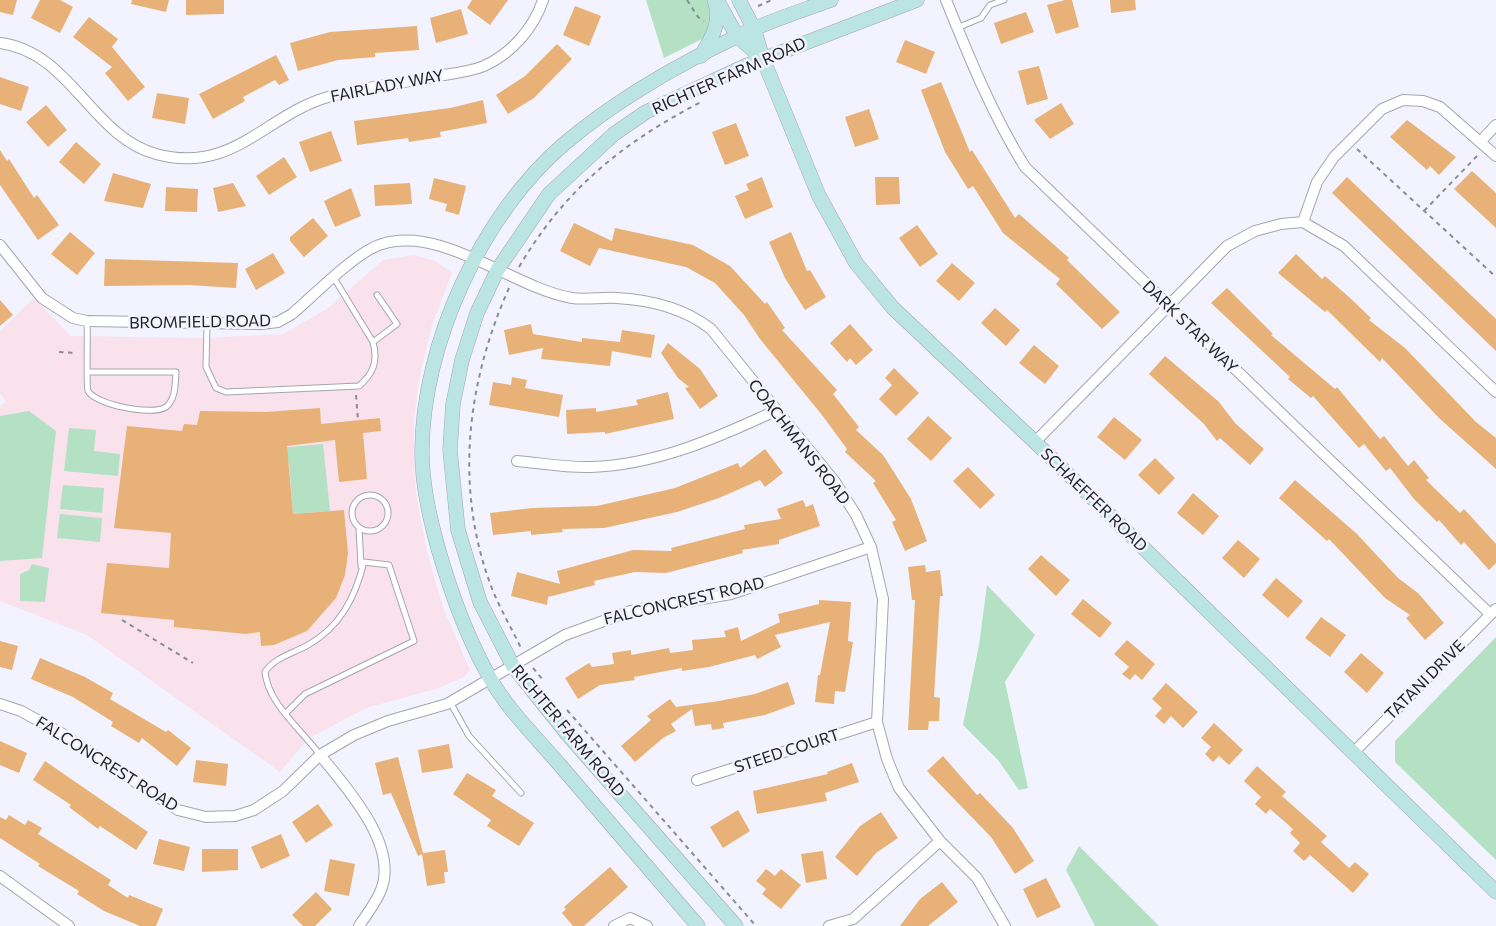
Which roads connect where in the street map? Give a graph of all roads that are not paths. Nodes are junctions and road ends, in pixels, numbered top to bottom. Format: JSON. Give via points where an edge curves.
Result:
{"nodes":[{"id":1,"x":543,"y":0,"type":"edge"},
{"id":2,"x":716,"y":0,"type":"edge"},
{"id":3,"x":740,"y":0,"type":"edge"},
{"id":4,"x":831,"y":0,"type":"edge"},
{"id":5,"x":917,"y":0,"type":"edge"},
{"id":6,"x":946,"y":0,"type":"edge"},
{"id":7,"x":1005,"y":0,"type":"edge"},
{"id":8,"x":957,"y":27,"type":"junction"},
{"id":9,"x":754,"y":29,"type":"junction"},
{"id":10,"x":737,"y":36,"type":"junction"},
{"id":11,"x":0,"y":43,"type":"edge"},
{"id":12,"x":701,"y":56,"type":"junction"},
{"id":13,"x":762,"y":58,"type":"junction"},
{"id":14,"x":1496,"y":125,"type":"edge"},
{"id":15,"x":1483,"y":144,"type":"junction"},
{"id":16,"x":1496,"y":156,"type":"edge"},
{"id":17,"x":1303,"y":222,"type":"junction"},
{"id":18,"x":0,"y":245,"type":"edge"},
{"id":19,"x":474,"y":260,"type":"junction"},
{"id":20,"x":498,"y":269,"type":"junction"},
{"id":21,"x":334,"y":278,"type":"junction"},
{"id":22,"x":377,"y":295,"type":"dead end"},
{"id":23,"x":1169,"y":307,"type":"junction"},
{"id":24,"x":87,"y":321,"type":"junction"},
{"id":25,"x":207,"y":325,"type":"junction"},
{"id":26,"x":373,"y":342,"type":"junction"},
{"id":27,"x":87,"y":372,"type":"junction"},
{"id":28,"x":1496,"y":392,"type":"edge"},
{"id":29,"x":775,"y":411,"type":"junction"},
{"id":30,"x":1035,"y":442,"type":"junction"},
{"id":31,"x":517,"y":461,"type":"dead end"},
{"id":32,"x":359,"y":528,"type":"junction"},
{"id":33,"x":871,"y":547,"type":"junction"},
{"id":34,"x":362,"y":573,"type":"junction"},
{"id":35,"x":1493,"y":612,"type":"edge"},
{"id":36,"x":513,"y":666,"type":"junction"},
{"id":37,"x":490,"y":680,"type":"junction"},
{"id":38,"x":450,"y":702,"type":"junction"},
{"id":39,"x":0,"y":704,"type":"edge"},
{"id":40,"x":286,"y":713,"type":"junction"},
{"id":41,"x":877,"y":722,"type":"junction"},
{"id":42,"x":1354,"y":752,"type":"junction"},
{"id":43,"x":320,"y":754,"type":"junction"},
{"id":44,"x":698,"y":780,"type":"dead end"},
{"id":45,"x":521,"y":793,"type":"dead end"},
{"id":46,"x":940,"y":841,"type":"junction"},
{"id":47,"x":0,"y":876,"type":"edge"},
{"id":48,"x":1496,"y":892,"type":"edge"},
{"id":49,"x":69,"y":926,"type":"edge"},
{"id":50,"x":359,"y":926,"type":"edge"},
{"id":51,"x":614,"y":926,"type":"edge"},
{"id":52,"x":647,"y":926,"type":"edge"},
{"id":53,"x":698,"y":926,"type":"edge"},
{"id":54,"x":736,"y":926,"type":"edge"},
{"id":55,"x":829,"y":926,"type":"edge"},
{"id":56,"x":1005,"y":926,"type":"edge"}],
"edges":[{"from":1,"to":11,"type":"street","name":"FAIRLADY WAY","via":[[532,25],[521,38],[483,67],[330,96],[296,110],[242,146],[199,157],[156,154],[128,142],[108,126],[67,78],[38,58]]},
{"from":2,"to":10,"type":"main road","name":"SCHAEFFER ROAD"},
{"from":2,"to":12,"type":"main road","via":[[717,25]]},
{"from":3,"to":9,"type":"main road","name":"SCHAEFFER ROAD"},
{"from":4,"to":9,"type":"main road","name":"RICHTER FARM ROAD"},
{"from":5,"to":13,"type":"main road","name":"RICHTER FARM ROAD"},
{"from":6,"to":8,"type":"street","name":"DARK STAR WAY"},
{"from":7,"to":8,"type":"lane","via":[[990,5],[981,18]]},
{"from":8,"to":23,"type":"street","name":"DARK STAR WAY","via":[[1006,136],[1025,167]]},
{"from":9,"to":10,"type":"main road","name":"RICHTER FARM ROAD"},
{"from":9,"to":13,"type":"main road","name":"SCHAEFFER ROAD"},
{"from":10,"to":12,"type":"main road","name":"RICHTER FARM ROAD"},
{"from":10,"to":13,"type":"main road","name":"SCHAEFFER ROAD"},
{"from":12,"to":19,"type":"main road","name":"RICHTER FARM ROAD","via":[[603,114],[562,145],[501,216]]},
{"from":13,"to":20,"type":"main road","name":"RICHTER FARM ROAD","via":[[646,112],[614,134],[549,194]]},
{"from":13,"to":30,"type":"main road","name":"SCHAEFFER ROAD","via":[[819,196],[856,263],[892,308]]},
{"from":14,"to":15,"type":"street"},
{"from":15,"to":16,"type":"street"},
{"from":15,"to":17,"type":"street","via":[[1440,107],[1423,101],[1403,100],[1382,109],[1334,157],[1317,182]]},
{"from":17,"to":23,"type":"street","via":[[1255,231],[1227,246]]},
{"from":17,"to":28,"type":"street","via":[[1344,246]]},
{"from":18,"to":24,"type":"street","name":"BROMFIELD ROAD","via":[[42,298],[73,318]]},
{"from":19,"to":20,"type":"street","name":"COACHMANS ROAD"},
{"from":19,"to":21,"type":"street","name":"BROMFIELD ROAD","via":[[436,244],[396,241],[366,251]]},
{"from":19,"to":37,"type":"main road","name":"RICHTER FARM ROAD","via":[[448,318],[428,381],[422,453],[434,533],[459,610]]},
{"from":20,"to":29,"type":"street","name":"COACHMANS ROAD","via":[[545,291],[573,298],[647,302],[694,316],[711,329]]},
{"from":20,"to":36,"type":"main road","name":"RICHTER FARM ROAD","via":[[477,313],[462,360],[453,404],[450,450],[458,530],[480,602]]},
{"from":21,"to":25,"type":"street","name":"BROMFIELD ROAD","via":[[278,322]]},
{"from":21,"to":26,"type":"lane"},
{"from":22,"to":26,"type":"lane","via":[[397,324]]},
{"from":23,"to":30,"type":"street"},
{"from":23,"to":35,"type":"street","name":"DARK STAR WAY"},
{"from":24,"to":25,"type":"street","name":"BROMFIELD ROAD"},
{"from":24,"to":27,"type":"lane"},
{"from":25,"to":26,"type":"lane","via":[[206,367],[216,388],[226,392],[356,386],[369,378],[374,367]]},
{"from":27,"to":27,"type":"lane","via":[[88,390],[108,404],[156,411],[170,403],[175,391],[176,372]]},
{"from":29,"to":31,"type":"street","via":[[666,455],[590,467]]},
{"from":29,"to":33,"type":"street","name":"COACHMANS ROAD","via":[[835,482]]},
{"from":30,"to":42,"type":"main road","name":"SCHAEFFER ROAD"},
{"from":32,"to":32,"type":"lane","via":[[351,515],[354,503],[364,496],[382,499],[388,509],[383,526],[373,532]]},
{"from":32,"to":34,"type":"lane"},
{"from":33,"to":36,"type":"street","name":"FALCONCREST ROAD","via":[[731,594],[601,620],[543,646]]},
{"from":33,"to":41,"type":"street","name":"COACHMANS ROAD","via":[[882,599]]},
{"from":34,"to":40,"type":"lane","via":[[341,619],[308,645],[271,662],[265,672],[266,686]]},
{"from":34,"to":40,"type":"lane","via":[[364,562],[389,566],[414,641],[305,694]]},
{"from":35,"to":42,"type":"street","name":"TATANI DRIVE"},
{"from":36,"to":37,"type":"street","name":"FALCONCREST ROAD"},
{"from":36,"to":54,"type":"main road","name":"RICHTER FARM ROAD","via":[[568,735]]},
{"from":37,"to":38,"type":"street","name":"FALCONCREST ROAD"},
{"from":37,"to":53,"type":"main road","name":"RICHTER FARM ROAD"},
{"from":38,"to":43,"type":"street","name":"FALCONCREST ROAD","via":[[371,728]]},
{"from":38,"to":45,"type":"lane","via":[[469,736]]},
{"from":39,"to":43,"type":"street","name":"FALCONCREST ROAD","via":[[61,733],[178,810],[206,817],[235,816],[254,810],[283,792]]},
{"from":40,"to":43,"type":"lane"},
{"from":41,"to":44,"type":"street","name":"STEED COURT"},
{"from":41,"to":46,"type":"street","name":"COACHMANS ROAD","via":[[899,788]]},
{"from":42,"to":48,"type":"main road","name":"SCHAEFFER ROAD"},
{"from":43,"to":50,"type":"street","via":[[359,803],[380,843],[384,865],[382,889]]},
{"from":46,"to":55,"type":"street","via":[[853,919]]},
{"from":46,"to":56,"type":"street","name":"COACHMANS ROAD","via":[[977,878]]},
{"from":47,"to":49,"type":"street"},
{"from":51,"to":52,"type":"street","via":[[630,918]]}]}
